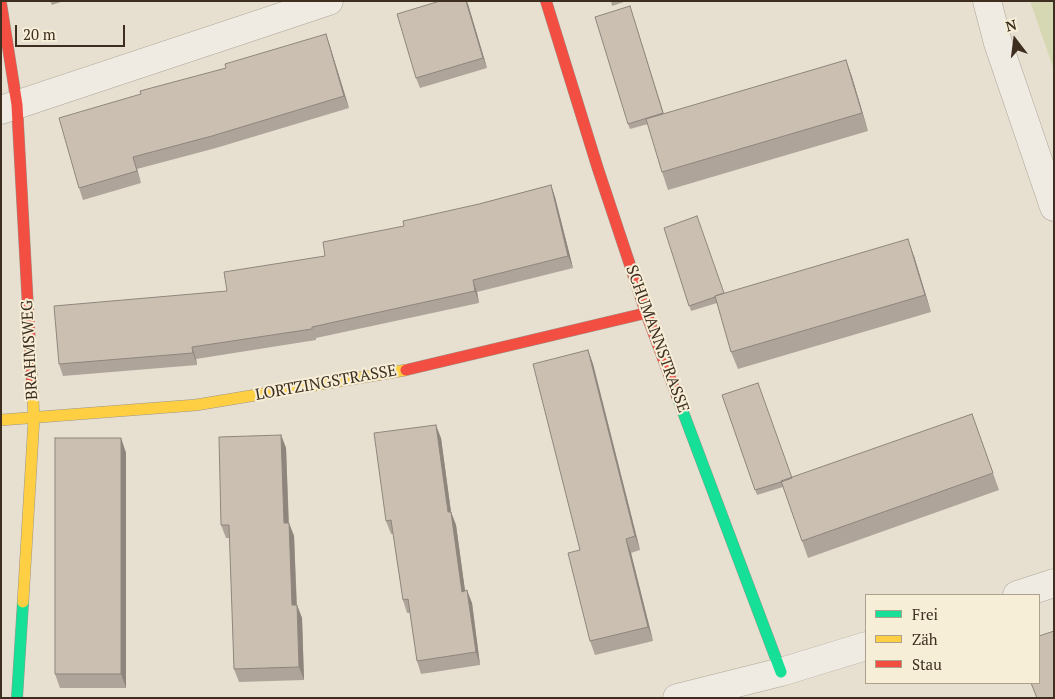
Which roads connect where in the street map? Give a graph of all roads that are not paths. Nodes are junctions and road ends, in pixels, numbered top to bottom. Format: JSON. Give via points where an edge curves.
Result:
{"nodes":[{"id":1,"x":330,"y":1,"type":"edge"},
{"id":2,"x":546,"y":1,"type":"edge"},
{"id":3,"x":987,"y":1,"type":"edge"},
{"id":4,"x":1,"y":3,"type":"edge"},
{"id":5,"x":9,"y":108,"type":"edge"},
{"id":6,"x":1054,"y":207,"type":"edge"},
{"id":7,"x":646,"y":313,"type":"junction"},
{"id":8,"x":34,"y":418,"type":"junction"},
{"id":9,"x":1,"y":420,"type":"edge"},
{"id":10,"x":1054,"y":583,"type":"edge"},
{"id":11,"x":1020,"y":594,"type":"edge"},
{"id":12,"x":865,"y":646,"type":"edge"},
{"id":13,"x":781,"y":672,"type":"junction"},
{"id":14,"x":17,"y":698,"type":"edge"},
{"id":15,"x":678,"y":698,"type":"edge"}],
"edges":[{"from":1,"to":5,"type":"street"},
{"from":2,"to":7,"type":"street","name":"SCHUMANNSTRASSE"},
{"from":3,"to":6,"type":"street","via":[[998,43]]},
{"from":4,"to":5,"type":"street","name":"BRAHMSWEG"},
{"from":5,"to":8,"type":"street","name":"BRAHMSWEG"},
{"from":7,"to":8,"type":"street","name":"LORTZINGSTRASSE","via":[[396,372],[196,405]]},
{"from":7,"to":13,"type":"street","name":"SCHUMANNSTRASSE"},
{"from":8,"to":9,"type":"street","name":"LORTZINGSTRASSE"},
{"from":8,"to":14,"type":"street","name":"BRAHMSWEG"},
{"from":10,"to":11,"type":"street"},
{"from":12,"to":13,"type":"street"},
{"from":13,"to":15,"type":"street"}]}
